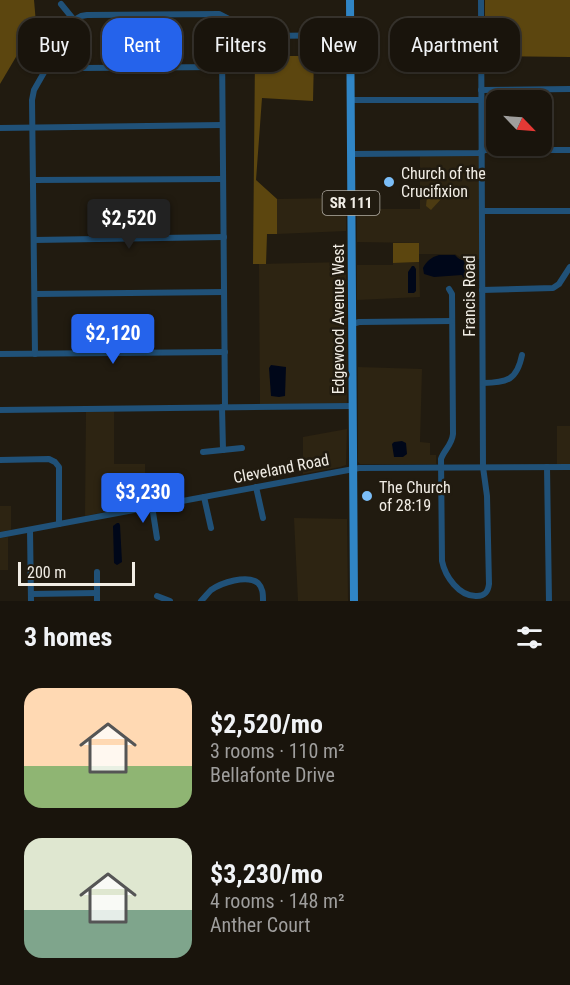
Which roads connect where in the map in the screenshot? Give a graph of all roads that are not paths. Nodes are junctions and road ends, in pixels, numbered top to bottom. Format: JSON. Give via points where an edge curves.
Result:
{"nodes":[{"id":1,"x":350,"y":0,"type":"edge"},
{"id":2,"x":481,"y":0,"type":"edge"},
{"id":3,"x":61,"y":4,"type":"dead end"},
{"id":4,"x":72,"y":18,"type":"edge"},
{"id":5,"x":78,"y":18,"type":"edge"},
{"id":6,"x":229,"y":18,"type":"edge"},
{"id":7,"x":350,"y":18,"type":"edge"},
{"id":8,"x":194,"y":67,"type":"edge"},
{"id":9,"x":90,"y":68,"type":"edge"},
{"id":10,"x":45,"y":72,"type":"edge"},
{"id":11,"x":222,"y":72,"type":"edge"},
{"id":12,"x":351,"y":72,"type":"edge"},
{"id":13,"x":570,"y":89,"type":"edge"},
{"id":14,"x":482,"y":90,"type":"junction"},
{"id":15,"x":351,"y":100,"type":"junction"},
{"id":16,"x":482,"y":100,"type":"junction"},
{"id":17,"x":222,"y":125,"type":"junction"},
{"id":18,"x":0,"y":128,"type":"edge"},
{"id":19,"x":32,"y":128,"type":"junction"},
{"id":20,"x":570,"y":150,"type":"edge"},
{"id":21,"x":482,"y":151,"type":"junction"},
{"id":22,"x":351,"y":154,"type":"junction"},
{"id":23,"x":223,"y":179,"type":"junction"},
{"id":24,"x":34,"y":180,"type":"junction"},
{"id":25,"x":482,"y":211,"type":"junction"},
{"id":26,"x":570,"y":211,"type":"edge"},
{"id":27,"x":224,"y":237,"type":"junction"},
{"id":28,"x":34,"y":240,"type":"junction"},
{"id":29,"x":570,"y":267,"type":"edge"},
{"id":30,"x":449,"y":289,"type":"dead end"},
{"id":31,"x":482,"y":290,"type":"junction"},
{"id":32,"x":224,"y":292,"type":"junction"},
{"id":33,"x":35,"y":294,"type":"junction"},
{"id":34,"x":452,"y":321,"type":"junction"},
{"id":35,"x":352,"y":324,"type":"junction"},
{"id":36,"x":225,"y":352,"type":"junction"},
{"id":37,"x":0,"y":354,"type":"edge"},
{"id":38,"x":35,"y":354,"type":"junction"},
{"id":39,"x":522,"y":355,"type":"dead end"},
{"id":40,"x":483,"y":383,"type":"junction"},
{"id":41,"x":352,"y":406,"type":"junction"},
{"id":42,"x":224,"y":407,"type":"junction"},
{"id":43,"x":0,"y":410,"type":"edge"},
{"id":44,"x":242,"y":448,"type":"dead end"},
{"id":45,"x":223,"y":450,"type":"junction"},
{"id":46,"x":203,"y":452,"type":"dead end"},
{"id":47,"x":0,"y":460,"type":"edge"},
{"id":48,"x":483,"y":467,"type":"junction"},
{"id":49,"x":547,"y":467,"type":"junction"},
{"id":50,"x":570,"y":467,"type":"edge"},
{"id":51,"x":441,"y":468,"type":"junction"},
{"id":52,"x":353,"y":469,"type":"junction"},
{"id":53,"x":256,"y":487,"type":"junction"},
{"id":54,"x":204,"y":497,"type":"junction"},
{"id":55,"x":152,"y":506,"type":"junction"},
{"id":56,"x":263,"y":518,"type":"dead end"},
{"id":57,"x":59,"y":524,"type":"junction"},
{"id":58,"x":211,"y":528,"type":"dead end"},
{"id":59,"x":30,"y":530,"type":"junction"},
{"id":60,"x":0,"y":535,"type":"edge"},
{"id":61,"x":158,"y":538,"type":"dead end"},
{"id":62,"x":97,"y":572,"type":"dead end"},
{"id":63,"x":97,"y":593,"type":"junction"},
{"id":64,"x":157,"y":596,"type":"dead end"},
{"id":65,"x":31,"y":598,"type":"edge"},
{"id":66,"x":97,"y":601,"type":"edge"},
{"id":67,"x":170,"y":601,"type":"edge"},
{"id":68,"x":201,"y":601,"type":"edge"},
{"id":69,"x":264,"y":601,"type":"edge"},
{"id":70,"x":354,"y":601,"type":"edge"},
{"id":71,"x":549,"y":601,"type":"edge"}],
"edges":[{"from":1,"to":7,"type":"main road","name":"Edgewood Avenue West","number":"SR 111"},
{"from":2,"to":14,"type":"street","name":"Francis Road"},
{"from":3,"to":4,"type":"street"},
{"from":5,"to":6,"type":"street","via":[[219,14]]},
{"from":8,"to":9,"type":"street"},
{"from":10,"to":19,"type":"street","via":[[33,95]]},
{"from":11,"to":17,"type":"street"},
{"from":12,"to":15,"type":"main road","name":"Edgewood Avenue West","number":"SR 111"},
{"from":13,"to":14,"type":"street"},
{"from":14,"to":16,"type":"street","name":"Francis Road"},
{"from":15,"to":16,"type":"street"},
{"from":15,"to":22,"type":"main road","name":"Edgewood Avenue West","number":"SR 111"},
{"from":16,"to":21,"type":"street","name":"Francis Road"},
{"from":17,"to":19,"type":"street"},
{"from":17,"to":23,"type":"street"},
{"from":18,"to":19,"type":"street"},
{"from":19,"to":24,"type":"street"},
{"from":20,"to":21,"type":"street"},
{"from":21,"to":22,"type":"street"},
{"from":21,"to":25,"type":"street","name":"Francis Road"},
{"from":22,"to":35,"type":"main road","name":"Edgewood Avenue West","number":"SR 111"},
{"from":23,"to":24,"type":"street"},
{"from":23,"to":27,"type":"street"},
{"from":24,"to":28,"type":"street"},
{"from":25,"to":26,"type":"street"},
{"from":25,"to":31,"type":"street","name":"Francis Road"},
{"from":27,"to":28,"type":"street"},
{"from":27,"to":32,"type":"street"},
{"from":28,"to":33,"type":"street"},
{"from":29,"to":31,"type":"street","via":[[553,288]]},
{"from":30,"to":34,"type":"street"},
{"from":31,"to":40,"type":"street","name":"Francis Road"},
{"from":32,"to":33,"type":"street"},
{"from":32,"to":36,"type":"street"},
{"from":33,"to":38,"type":"street"},
{"from":34,"to":35,"type":"street"},
{"from":34,"to":51,"type":"street","via":[[453,441],[442,456]]},
{"from":35,"to":41,"type":"main road","name":"Edgewood Avenue West","number":"SR 111"},
{"from":36,"to":38,"type":"street"},
{"from":36,"to":42,"type":"street"},
{"from":37,"to":38,"type":"street"},
{"from":39,"to":40,"type":"street","via":[[512,378]]},
{"from":40,"to":48,"type":"street","name":"Francis Road"},
{"from":41,"to":42,"type":"street"},
{"from":41,"to":52,"type":"main road","name":"Edgewood Avenue West","number":"SR 111"},
{"from":42,"to":43,"type":"street"},
{"from":42,"to":45,"type":"street"},
{"from":44,"to":45,"type":"street"},
{"from":45,"to":46,"type":"street"},
{"from":47,"to":57,"type":"street","via":[[55,462],[59,467]]},
{"from":48,"to":49,"type":"street","name":"Cleveland Road"},
{"from":48,"to":51,"type":"street","name":"Cleveland Road"},
{"from":48,"to":51,"type":"street","name":"Francis Road","via":[[489,584],[482,596],[465,594],[443,566]]},
{"from":49,"to":50,"type":"street","name":"Cleveland Road"},
{"from":49,"to":71,"type":"street"},
{"from":51,"to":52,"type":"street","name":"Cleveland Road"},
{"from":52,"to":53,"type":"street","name":"Cleveland Road"},
{"from":52,"to":70,"type":"main road","name":"Edgewood Avenue West","number":"SR 111"},
{"from":53,"to":54,"type":"street","name":"Cleveland Road"},
{"from":53,"to":56,"type":"street"},
{"from":54,"to":55,"type":"street","name":"Cleveland Road"},
{"from":54,"to":58,"type":"street"},
{"from":55,"to":57,"type":"street","name":"Cleveland Road"},
{"from":55,"to":61,"type":"street"},
{"from":57,"to":59,"type":"street","name":"Cleveland Road"},
{"from":59,"to":60,"type":"street","name":"Cleveland Road"},
{"from":59,"to":65,"type":"street"},
{"from":62,"to":63,"type":"street"},
{"from":63,"to":65,"type":"street"},
{"from":63,"to":66,"type":"street"},
{"from":64,"to":67,"type":"street"},
{"from":68,"to":69,"type":"street","via":[[212,590],[239,580],[259,584]]}]}
